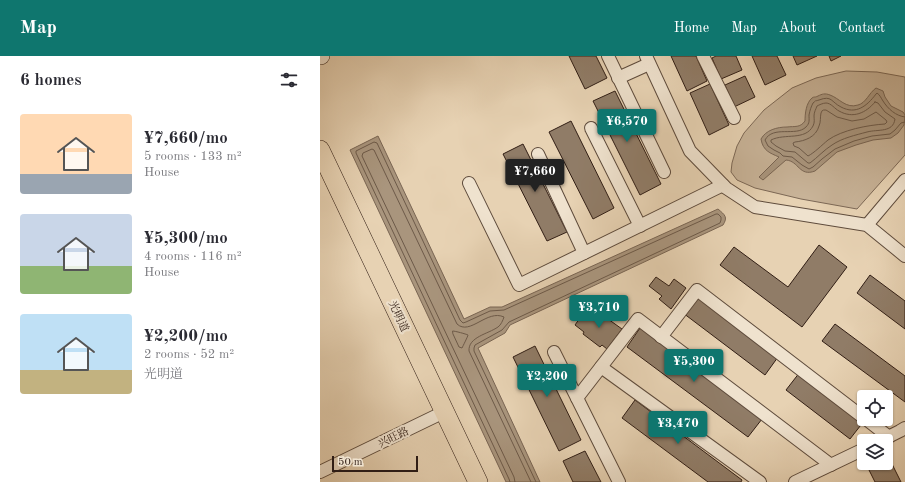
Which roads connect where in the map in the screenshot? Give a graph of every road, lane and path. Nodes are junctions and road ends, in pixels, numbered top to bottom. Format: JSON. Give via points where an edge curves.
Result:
{"nodes":[{"id":1,"x":608,"y":56,"type":"edge"},
{"id":2,"x":703,"y":56,"type":"edge"},
{"id":3,"x":648,"y":60,"type":"edge"},
{"id":4,"x":618,"y":78,"type":"junction"},
{"id":5,"x":734,"y":118,"type":"dead end"},
{"id":6,"x":591,"y":128,"type":"dead end"},
{"id":7,"x":320,"y":150,"type":"edge"},
{"id":8,"x":538,"y":154,"type":"dead end"},
{"id":9,"x":320,"y":169,"type":"edge"},
{"id":10,"x":664,"y":172,"type":"dead end"},
{"id":11,"x":905,"y":180,"type":"edge"},
{"id":12,"x":470,"y":183,"type":"dead end"},
{"id":13,"x":723,"y":185,"type":"junction"},
{"id":14,"x":867,"y":225,"type":"junction"},
{"id":15,"x":640,"y":226,"type":"junction"},
{"id":16,"x":584,"y":253,"type":"junction"},
{"id":17,"x":905,"y":256,"type":"edge"},
{"id":18,"x":662,"y":337,"type":"junction"},
{"id":19,"x":554,"y":352,"type":"dead end"},
{"id":20,"x":601,"y":367,"type":"junction"},
{"id":21,"x":577,"y":398,"type":"junction"},
{"id":22,"x":857,"y":412,"type":"edge"},
{"id":23,"x":441,"y":414,"type":"junction"},
{"id":24,"x":873,"y":426,"type":"edge"},
{"id":25,"x":905,"y":428,"type":"edge"},
{"id":26,"x":880,"y":434,"type":"edge"},
{"id":27,"x":893,"y":435,"type":"edge"},
{"id":28,"x":857,"y":452,"type":"edge"},
{"id":29,"x":831,"y":465,"type":"junction"},
{"id":30,"x":320,"y":472,"type":"edge"},
{"id":31,"x":469,"y":482,"type":"edge"},
{"id":32,"x":478,"y":482,"type":"edge"},
{"id":33,"x":619,"y":482,"type":"edge"},
{"id":34,"x":760,"y":482,"type":"edge"},
{"id":35,"x":795,"y":482,"type":"edge"}],
"edges":[{"from":1,"to":4,"type":"street"},
{"from":2,"to":5,"type":"street"},
{"from":3,"to":4,"type":"street"},
{"from":3,"to":13,"type":"street","via":[[690,151]]},
{"from":4,"to":10,"type":"street"},
{"from":6,"to":15,"type":"street"},
{"from":7,"to":23,"type":"main road","name":"光明道"},
{"from":8,"to":16,"type":"street"},
{"from":9,"to":23,"type":"main road","name":"光明道"},
{"from":11,"to":14,"type":"street"},
{"from":12,"to":16,"type":"street","via":[[519,285]]},
{"from":13,"to":14,"type":"street","via":[[755,207]]},
{"from":13,"to":15,"type":"street"},
{"from":14,"to":17,"type":"street"},
{"from":15,"to":16,"type":"street"},
{"from":18,"to":20,"type":"street","via":[[638,319]]},
{"from":18,"to":22,"type":"street","via":[[697,290]]},
{"from":18,"to":29,"type":"street"},
{"from":19,"to":21,"type":"street"},
{"from":20,"to":21,"type":"street"},
{"from":20,"to":34,"type":"street"},
{"from":21,"to":33,"type":"street"},
{"from":23,"to":30,"type":"street","name":"兴旺路"},
{"from":23,"to":31,"type":"main road","name":"光明道"},
{"from":23,"to":32,"type":"main road","name":"光明道"},
{"from":24,"to":26,"type":"street"},
{"from":25,"to":27,"type":"street"},
{"from":28,"to":29,"type":"street"},
{"from":29,"to":35,"type":"street"}]}
